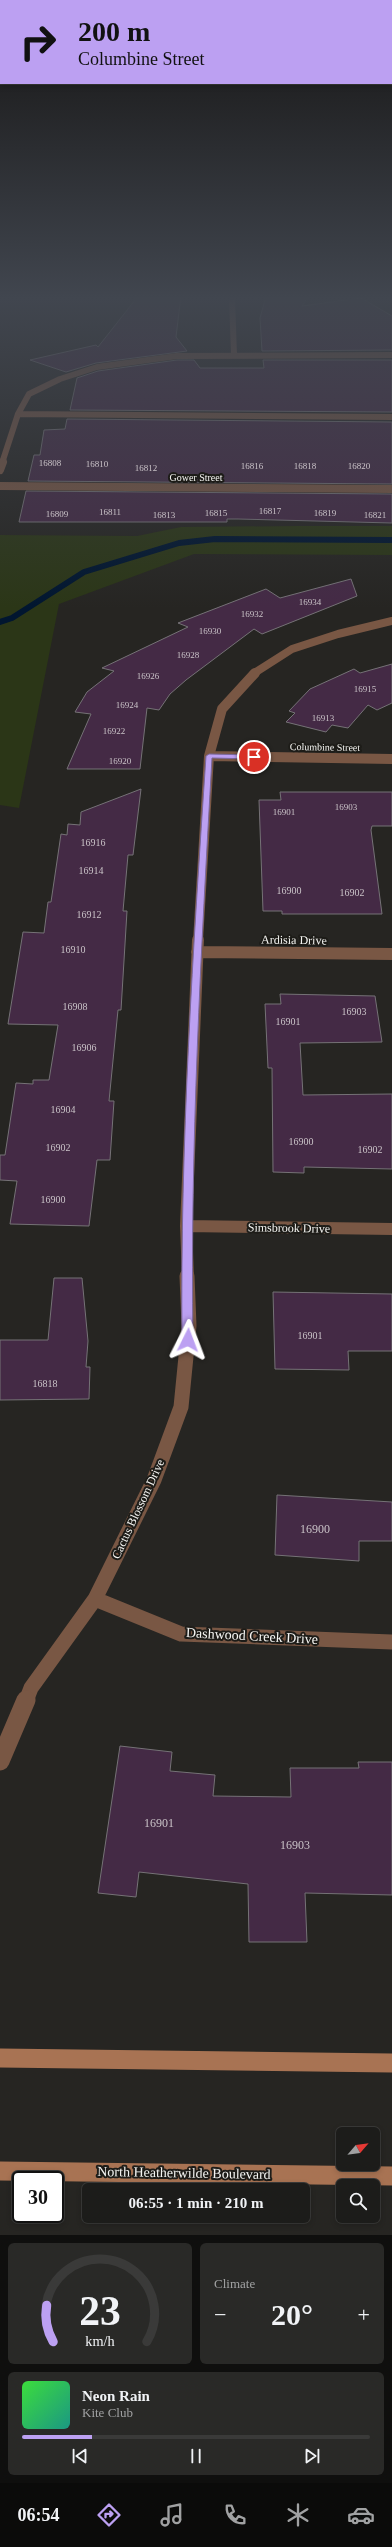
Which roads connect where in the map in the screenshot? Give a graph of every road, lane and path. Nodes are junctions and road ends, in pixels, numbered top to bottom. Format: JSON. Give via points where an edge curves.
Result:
{"nodes":[{"id":1,"x":26,"y":399,"type":"edge"},
{"id":2,"x":18,"y":414,"type":"junction"},
{"id":3,"x":392,"y":416,"type":"edge"},
{"id":4,"x":0,"y":470,"type":"edge"},
{"id":5,"x":0,"y":486,"type":"edge"},
{"id":6,"x":392,"y":489,"type":"edge"},
{"id":7,"x":392,"y":621,"type":"edge"},
{"id":8,"x":209,"y":756,"type":"junction"},
{"id":9,"x":392,"y":759,"type":"edge"},
{"id":10,"x":196,"y":952,"type":"junction"},
{"id":11,"x":392,"y":954,"type":"edge"},
{"id":12,"x":186,"y":1226,"type":"junction"},
{"id":13,"x":392,"y":1229,"type":"edge"},
{"id":14,"x":95,"y":1599,"type":"junction"},
{"id":15,"x":392,"y":1642,"type":"edge"},
{"id":16,"x":0,"y":1761,"type":"edge"},
{"id":17,"x":0,"y":2058,"type":"edge"},
{"id":18,"x":392,"y":2063,"type":"edge"},
{"id":19,"x":0,"y":2171,"type":"edge"},
{"id":20,"x":392,"y":2176,"type":"edge"}],
"edges":[{"from":1,"to":2,"type":"street"},
{"from":2,"to":3,"type":"street"},
{"from":2,"to":4,"type":"street"},
{"from":5,"to":6,"type":"street","name":"Gower Street"},
{"from":7,"to":8,"type":"street","name":"Cactus Blossom Drive","via":[[338,634],[292,649],[251,676],[222,710]]},
{"from":8,"to":9,"type":"street","name":"Columbine Street"},
{"from":8,"to":10,"type":"street","name":"Cactus Blossom Drive"},
{"from":10,"to":11,"type":"street","name":"Ardisia Drive"},
{"from":10,"to":12,"type":"street","name":"Cactus Blossom Drive"},
{"from":12,"to":13,"type":"street","name":"Simsbrook Drive"},
{"from":12,"to":14,"type":"street","name":"Cactus Blossom Drive","via":[[189,1326],[181,1407],[154,1480]]},
{"from":14,"to":15,"type":"street","name":"Dashwood Creek Drive","via":[[181,1634]]},
{"from":14,"to":16,"type":"street","name":"Cactus Blossom Drive","via":[[31,1688]]},
{"from":17,"to":18,"type":"main road"},
{"from":19,"to":20,"type":"main road","name":"North Heatherwilde Boulevard"}]}
